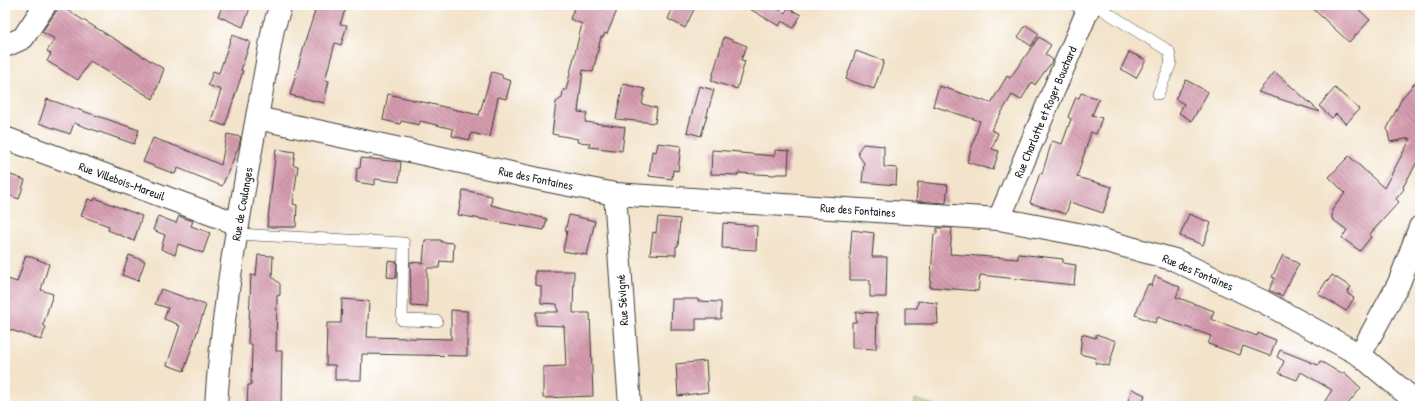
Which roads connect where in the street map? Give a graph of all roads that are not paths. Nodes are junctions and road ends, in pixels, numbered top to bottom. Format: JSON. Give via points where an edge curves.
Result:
{"nodes":[{"id":1,"x":46,"y":5,"type":"edge"},
{"id":2,"x":281,"y":5,"type":"edge"},
{"id":3,"x":1086,"y":7,"type":"edge"},
{"id":4,"x":5,"y":46,"type":"edge"},
{"id":5,"x":1158,"y":94,"type":"dead end"},
{"id":6,"x":257,"y":118,"type":"junction"},
{"id":7,"x":5,"y":138,"type":"edge"},
{"id":8,"x":615,"y":194,"type":"junction"},
{"id":9,"x":999,"y":219,"type":"junction"},
{"id":10,"x":1420,"y":227,"type":"edge"},
{"id":11,"x":238,"y":229,"type":"junction"},
{"id":12,"x":436,"y":321,"type":"dead end"},
{"id":13,"x":1360,"y":355,"type":"junction"},
{"id":14,"x":1420,"y":405,"type":"edge"},
{"id":15,"x":216,"y":406,"type":"edge"},
{"id":16,"x":630,"y":406,"type":"edge"}],
"edges":[{"from":1,"to":4,"type":"street","via":[[23,38]]},
{"from":2,"to":6,"type":"street","name":"Rue de Coulanges"},
{"from":3,"to":5,"type":"lane","via":[[1169,51],[1171,63]]},
{"from":3,"to":9,"type":"street","name":"Rue Charlotte et Roger Bouchard"},
{"from":6,"to":8,"type":"street","name":"Rue des Fontaines"},
{"from":6,"to":11,"type":"street","name":"Rue de Coulanges"},
{"from":7,"to":11,"type":"street","name":"Rue Villebois-Mareuil"},
{"from":8,"to":9,"type":"street","name":"Rue des Fontaines"},
{"from":8,"to":16,"type":"street","name":"Rue Sévigné"},
{"from":9,"to":13,"type":"street","name":"Rue des Fontaines","via":[[1088,236],[1175,260],[1262,301]]},
{"from":10,"to":13,"type":"street","via":[[1399,283]]},
{"from":11,"to":12,"type":"lane","via":[[404,243],[402,320]]},
{"from":11,"to":15,"type":"street","name":"Rue de Coulanges","via":[[219,358]]},
{"from":13,"to":14,"type":"street","name":"Rue des Fontaines"}]}
